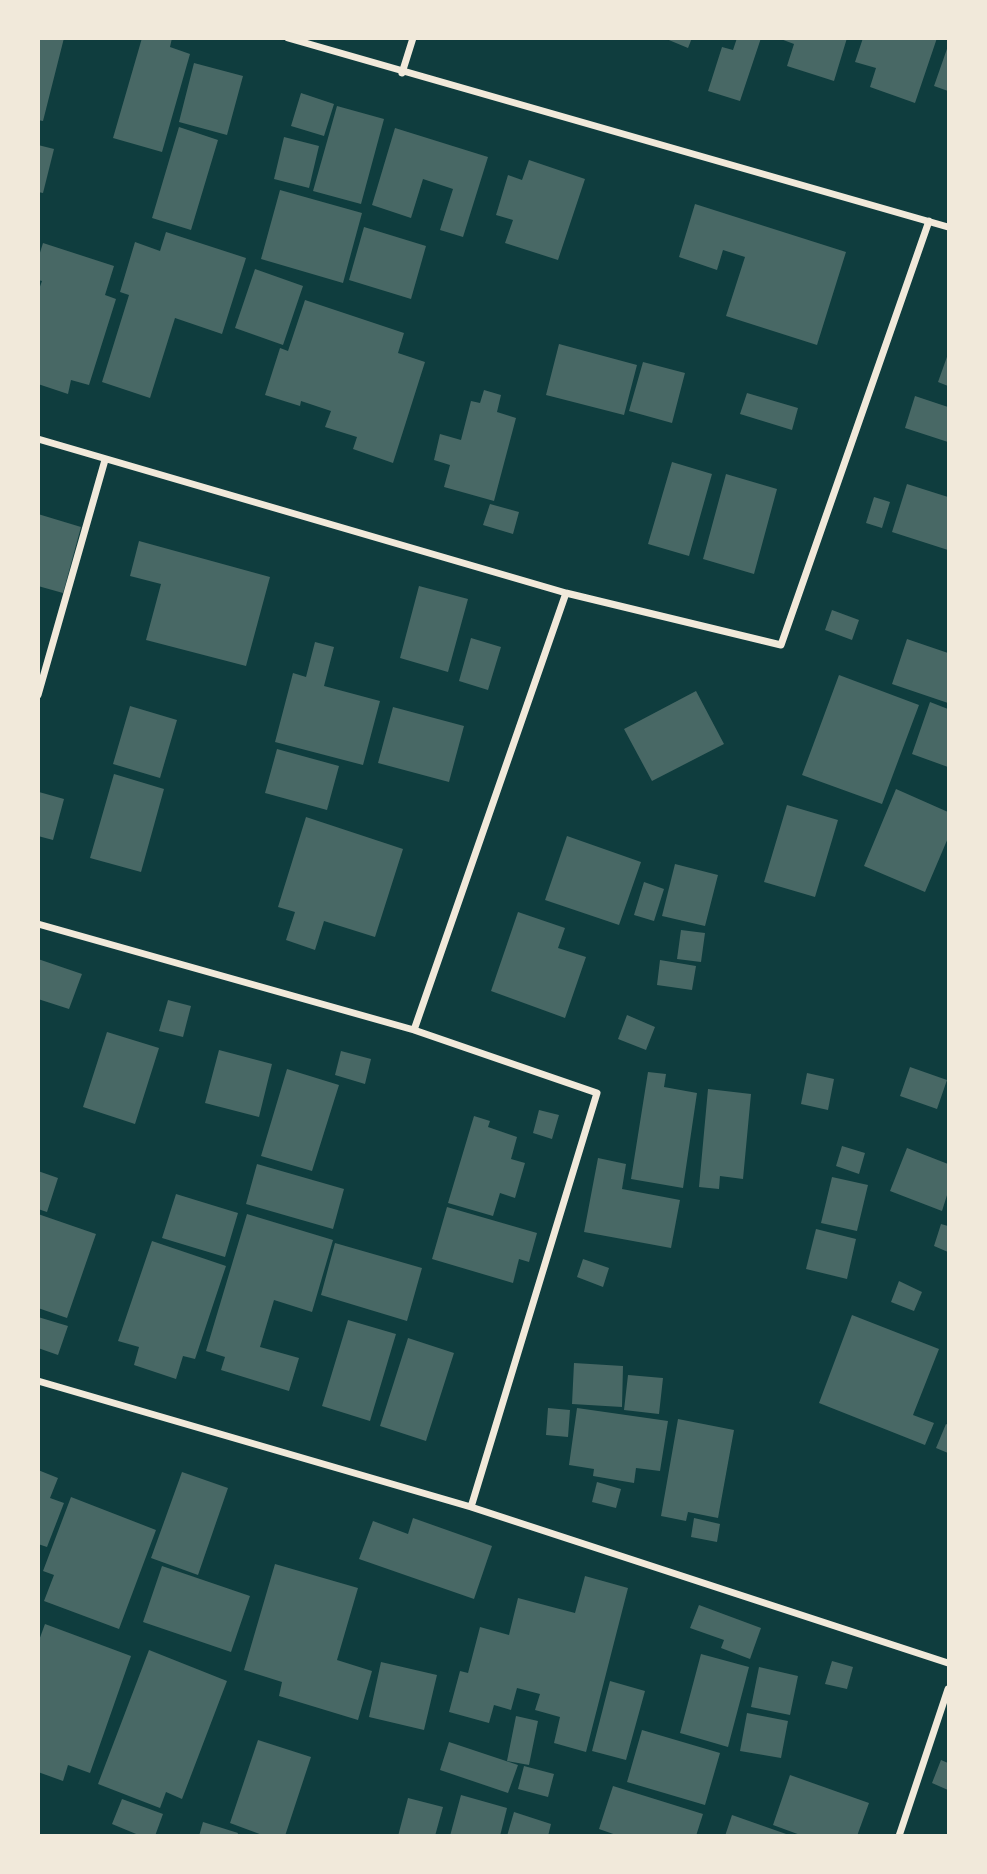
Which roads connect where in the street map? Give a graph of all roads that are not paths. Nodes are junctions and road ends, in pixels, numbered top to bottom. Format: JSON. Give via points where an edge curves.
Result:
{"nodes":[{"id":1,"x":288,"y":38,"type":"edge"},
{"id":2,"x":413,"y":38,"type":"edge"},
{"id":3,"x":402,"y":73,"type":"junction"},
{"id":4,"x":929,"y":222,"type":"junction"},
{"id":5,"x":948,"y":227,"type":"edge"},
{"id":6,"x":38,"y":439,"type":"edge"},
{"id":7,"x":106,"y":460,"type":"junction"},
{"id":8,"x":566,"y":593,"type":"junction"},
{"id":9,"x":38,"y":695,"type":"edge"},
{"id":10,"x":38,"y":924,"type":"edge"},
{"id":11,"x":414,"y":1030,"type":"junction"},
{"id":12,"x":38,"y":1381,"type":"edge"},
{"id":13,"x":471,"y":1507,"type":"junction"},
{"id":14,"x":948,"y":1663,"type":"edge"},
{"id":15,"x":948,"y":1689,"type":"edge"},
{"id":16,"x":899,"y":1836,"type":"edge"}],
"edges":[{"from":1,"to":3,"type":"street"},
{"from":2,"to":3,"type":"street"},
{"from":3,"to":4,"type":"street"},
{"from":4,"to":5,"type":"street"},
{"from":4,"to":8,"type":"street","via":[[781,645]]},
{"from":6,"to":7,"type":"street"},
{"from":7,"to":8,"type":"street"},
{"from":7,"to":9,"type":"street"},
{"from":8,"to":11,"type":"street"},
{"from":10,"to":11,"type":"street"},
{"from":11,"to":13,"type":"street","via":[[597,1093]]},
{"from":12,"to":13,"type":"street"},
{"from":13,"to":14,"type":"street"},
{"from":15,"to":16,"type":"street"}]}
